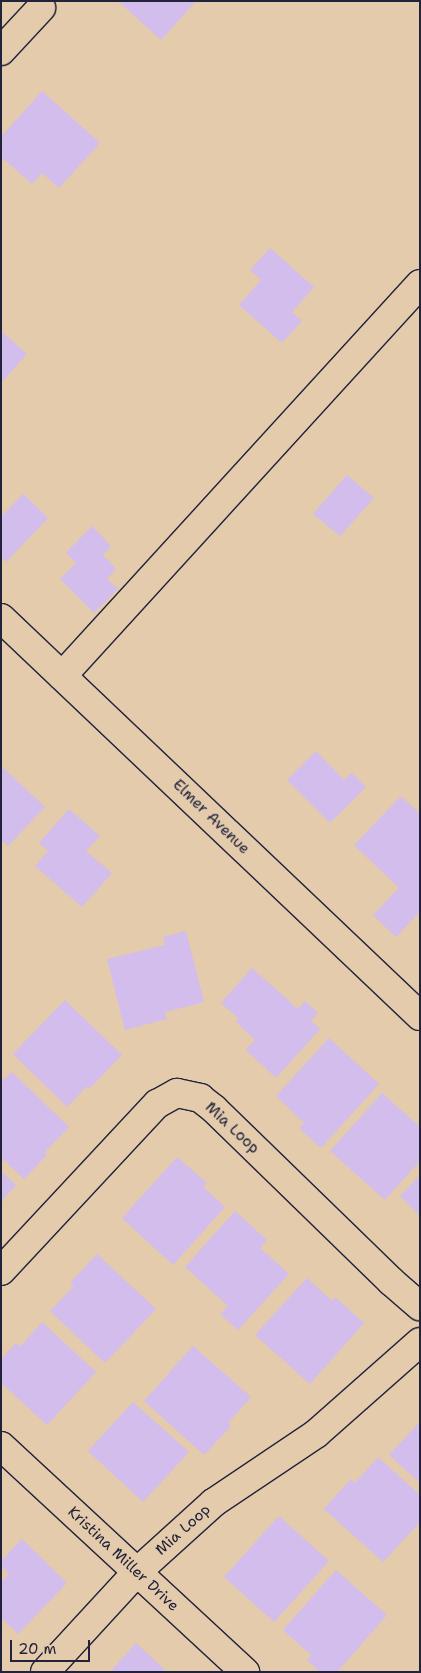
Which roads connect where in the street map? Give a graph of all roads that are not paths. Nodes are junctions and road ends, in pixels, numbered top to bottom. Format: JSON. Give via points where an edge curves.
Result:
{"nodes":[{"id":1,"x":41,"y":8,"type":"dead end"},
{"id":2,"x":1,"y":51,"type":"edge"},
{"id":3,"x":420,"y":284,"type":"edge"},
{"id":4,"x":1,"y":618,"type":"edge"},
{"id":5,"x":62,"y":676,"type":"junction"},
{"id":6,"x":420,"y":1016,"type":"edge"},
{"id":7,"x":1,"y":1271,"type":"edge"},
{"id":8,"x":420,"y":1306,"type":"edge"},
{"id":9,"x":420,"y":1342,"type":"edge"},
{"id":10,"x":1,"y":1446,"type":"edge"},
{"id":11,"x":137,"y":1572,"type":"junction"},
{"id":12,"x":45,"y":1672,"type":"edge"},
{"id":13,"x":245,"y":1672,"type":"edge"}],
"edges":[{"from":1,"to":2,"type":"street"},
{"from":3,"to":5,"type":"street"},
{"from":4,"to":5,"type":"street","name":"Elmer Avenue"},
{"from":5,"to":6,"type":"street","name":"Elmer Avenue"},
{"from":7,"to":8,"type":"street","name":"Mia Loop","via":[[157,1104],[177,1092],[200,1098],[214,1109]]},
{"from":9,"to":11,"type":"street","name":"Mia Loop","via":[[317,1433],[212,1504]]},
{"from":10,"to":11,"type":"street","name":"Kristina Miller Drive"},
{"from":11,"to":12,"type":"street","name":"Mia Loop"},
{"from":11,"to":13,"type":"street","name":"Kristina Miller Drive"}]}
